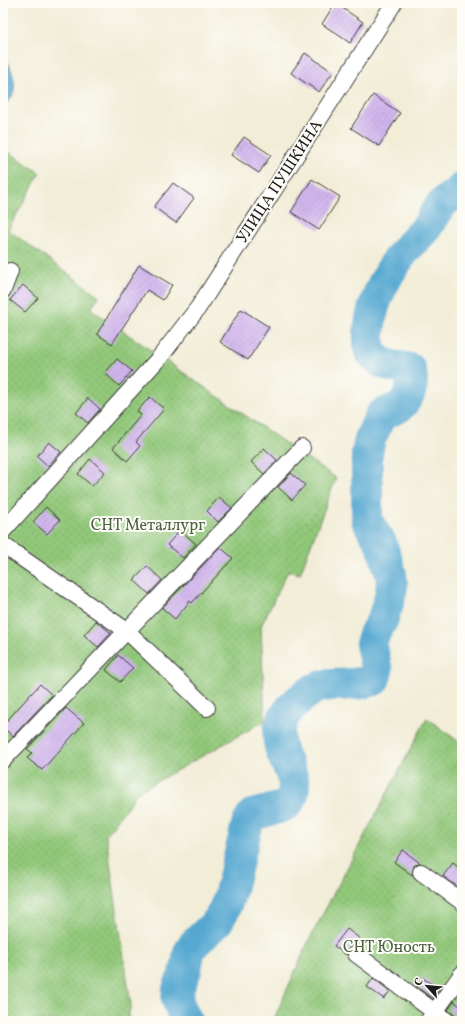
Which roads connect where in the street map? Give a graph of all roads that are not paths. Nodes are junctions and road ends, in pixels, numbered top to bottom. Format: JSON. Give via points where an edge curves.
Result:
{"nodes":[{"id":1,"x":394,"y":3,"type":"edge"},
{"id":2,"x":10,"y":271,"type":"dead end"},
{"id":3,"x":3,"y":290,"type":"edge"},
{"id":4,"x":302,"y":448,"type":"dead end"},
{"id":5,"x":3,"y":531,"type":"edge"},
{"id":6,"x":3,"y":545,"type":"edge"},
{"id":7,"x":127,"y":631,"type":"junction"},
{"id":8,"x":207,"y":708,"type":"dead end"},
{"id":9,"x":3,"y":760,"type":"edge"},
{"id":10,"x":421,"y":872,"type":"dead end"},
{"id":11,"x":462,"y":902,"type":"edge"},
{"id":12,"x":356,"y":954,"type":"dead end"},
{"id":13,"x":462,"y":974,"type":"edge"},
{"id":14,"x":436,"y":1018,"type":"edge"}],
"edges":[{"from":1,"to":5,"type":"street","name":"УЛИЦА ПУШКИНА","via":[[198,308],[160,357]]},
{"from":2,"to":3,"type":"street"},
{"from":4,"to":7,"type":"street"},
{"from":6,"to":7,"type":"street"},
{"from":7,"to":8,"type":"street"},
{"from":7,"to":9,"type":"street"},
{"from":10,"to":11,"type":"street"},
{"from":12,"to":14,"type":"street"},
{"from":13,"to":14,"type":"street"}]}
